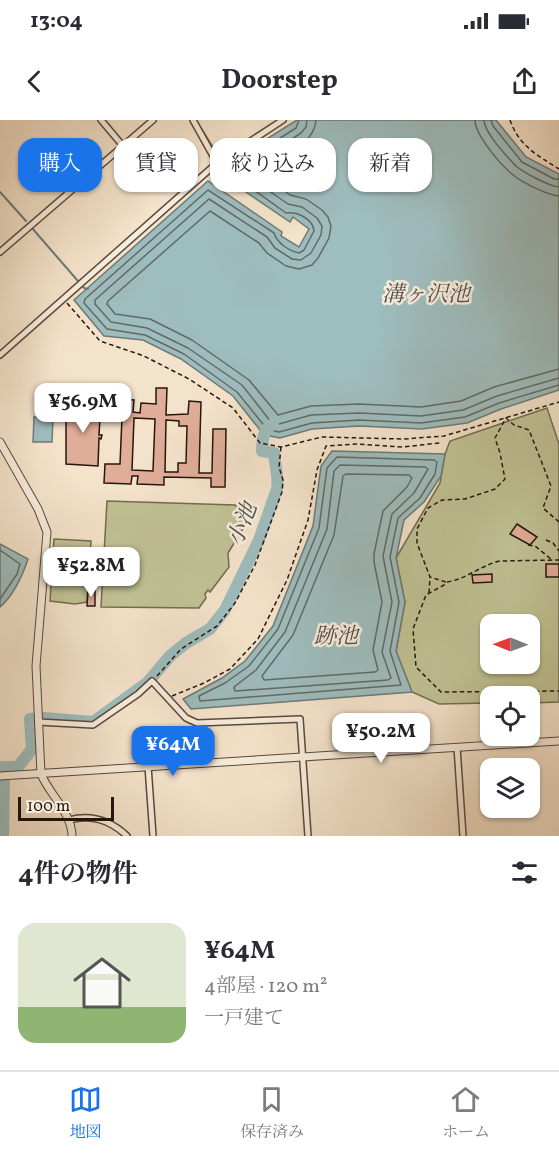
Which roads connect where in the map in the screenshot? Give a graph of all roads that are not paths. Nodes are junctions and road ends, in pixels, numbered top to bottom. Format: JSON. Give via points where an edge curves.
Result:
{"nodes":[{"id":1,"x":100,"y":120,"type":"edge"},
{"id":2,"x":153,"y":120,"type":"edge"},
{"id":3,"x":194,"y":120,"type":"edge"},
{"id":4,"x":284,"y":120,"type":"edge"},
{"id":5,"x":116,"y":138,"type":"edge"},
{"id":6,"x":132,"y":138,"type":"edge"},
{"id":7,"x":256,"y":138,"type":"edge"},
{"id":8,"x":210,"y":150,"type":"edge"},
{"id":9,"x":114,"y":154,"type":"edge"},
{"id":10,"x":210,"y":169,"type":"edge"},
{"id":11,"x":0,"y":252,"type":"edge"},
{"id":12,"x":0,"y":354,"type":"edge"},
{"id":13,"x":0,"y":442,"type":"edge"},
{"id":14,"x":37,"y":722,"type":"junction"},
{"id":15,"x":559,"y":741,"type":"edge"},
{"id":16,"x":457,"y":747,"type":"junction"},
{"id":17,"x":303,"y":757,"type":"junction"},
{"id":18,"x":148,"y":766,"type":"junction"},
{"id":19,"x":41,"y":774,"type":"junction"},
{"id":20,"x":0,"y":776,"type":"edge"},
{"id":21,"x":69,"y":820,"type":"junction"},
{"id":22,"x":72,"y":836,"type":"edge"},
{"id":23,"x":127,"y":836,"type":"edge"},
{"id":24,"x":153,"y":836,"type":"edge"},
{"id":25,"x":308,"y":836,"type":"edge"},
{"id":26,"x":463,"y":836,"type":"edge"}],
"edges":[{"from":1,"to":5,"type":"street"},
{"from":2,"to":6,"type":"street"},
{"from":3,"to":8,"type":"street"},
{"from":4,"to":7,"type":"street"},
{"from":9,"to":11,"type":"street"},
{"from":10,"to":12,"type":"street"},
{"from":13,"to":14,"type":"street","via":[[47,532],[36,666]]},
{"from":14,"to":17,"type":"street","via":[[93,725],[152,681],[186,718],[197,723],[300,719]]},
{"from":14,"to":19,"type":"street"},
{"from":15,"to":16,"type":"street"},
{"from":16,"to":17,"type":"street"},
{"from":16,"to":26,"type":"street"},
{"from":17,"to":18,"type":"street"},
{"from":17,"to":25,"type":"street"},
{"from":18,"to":19,"type":"street"},
{"from":18,"to":24,"type":"street"},
{"from":19,"to":20,"type":"street"},
{"from":19,"to":21,"type":"street"},
{"from":21,"to":22,"type":"street"},
{"from":21,"to":23,"type":"street","via":[[79,817],[106,821]]}]}
